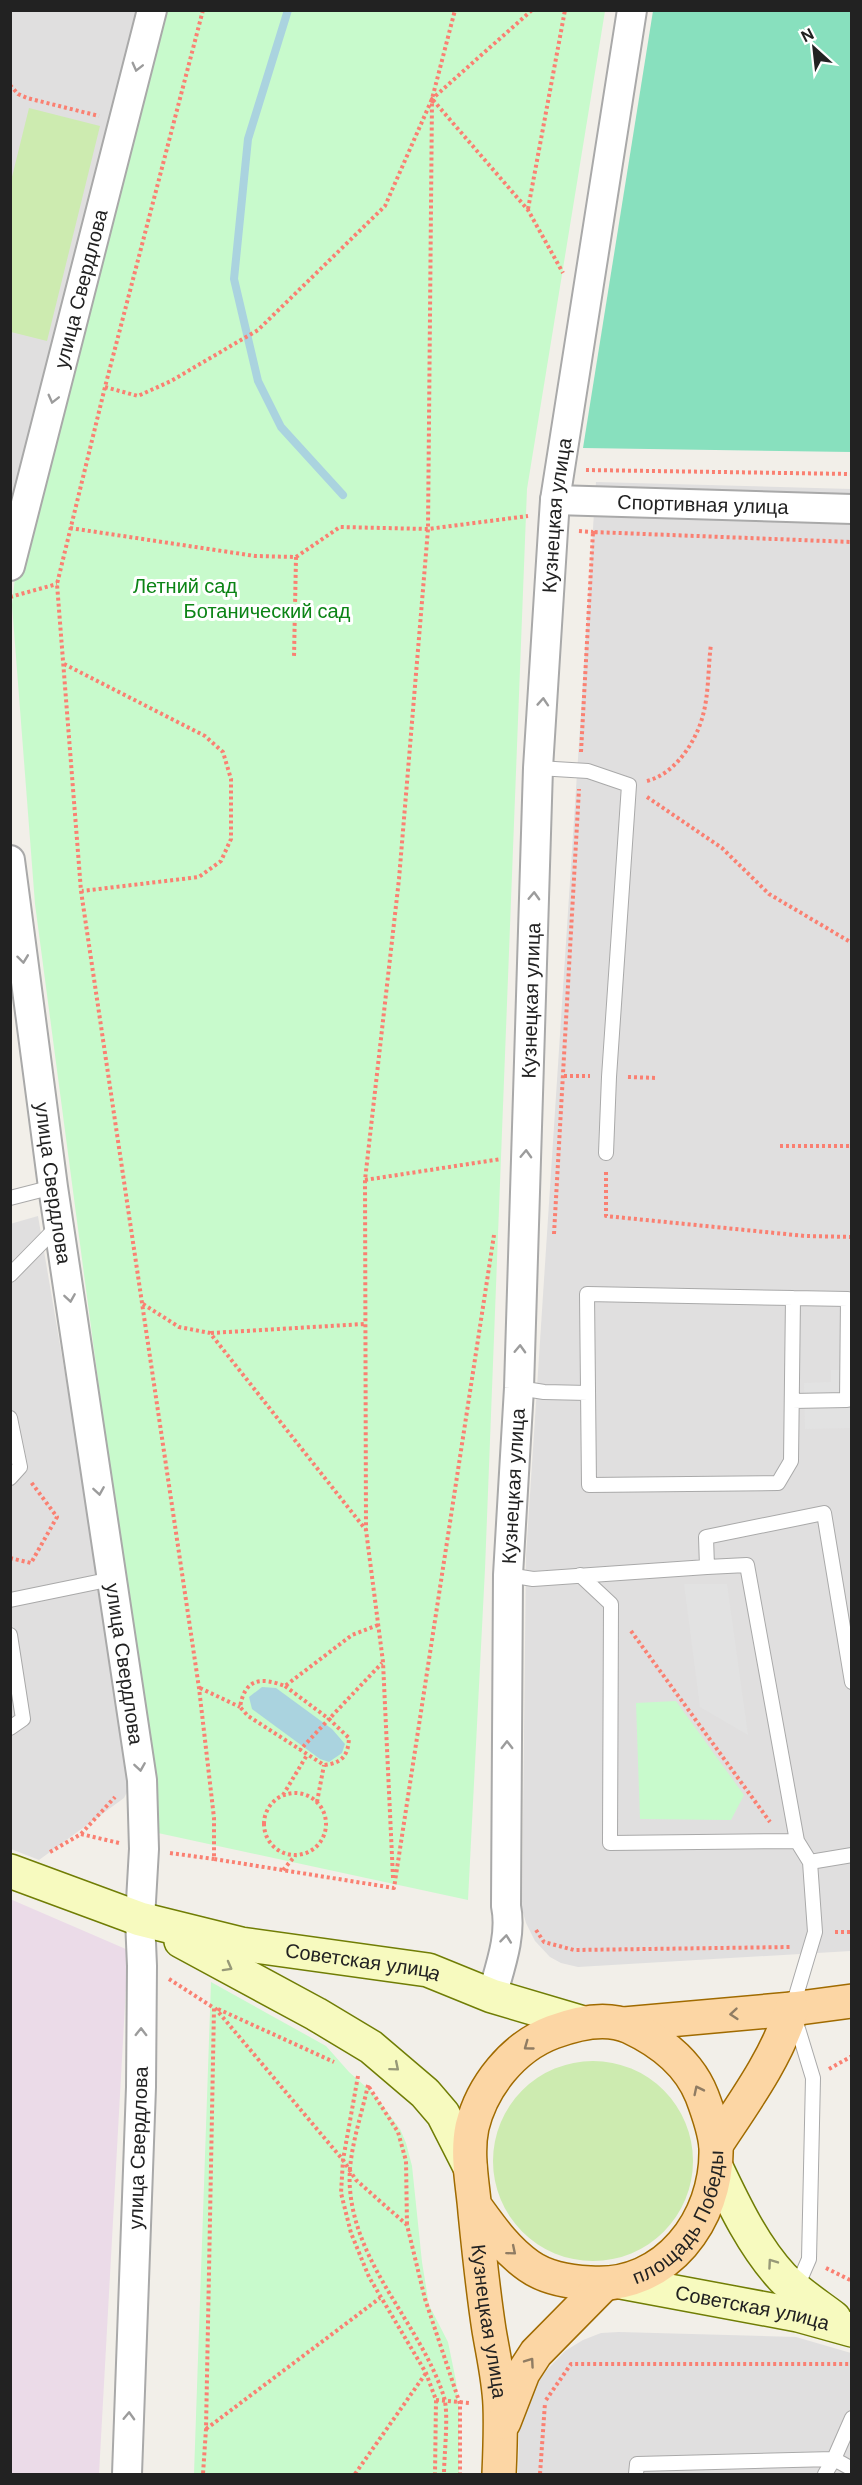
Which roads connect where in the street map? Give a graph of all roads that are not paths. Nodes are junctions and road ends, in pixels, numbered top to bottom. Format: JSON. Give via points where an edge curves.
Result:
{"nodes":[{"id":1,"x":152,"y":10,"type":"edge"},
{"id":2,"x":632,"y":10,"type":"edge"},
{"id":3,"x":540,"y":509,"type":"junction"},
{"id":4,"x":852,"y":509,"type":"edge"},
{"id":5,"x":10,"y":566,"type":"edge"},
{"id":6,"x":538,"y":768,"type":"junction"},
{"id":7,"x":10,"y":860,"type":"edge"},
{"id":8,"x":606,"y":1153,"type":"road end"},
{"id":9,"x":53,"y":1187,"type":"junction"},
{"id":10,"x":10,"y":1198,"type":"edge"},
{"id":11,"x":59,"y":1225,"type":"junction"},
{"id":12,"x":10,"y":1275,"type":"edge"},
{"id":13,"x":793,"y":1298,"type":"junction"},
{"id":14,"x":519,"y":1388,"type":"junction"},
{"id":15,"x":588,"y":1393,"type":"junction"},
{"id":16,"x":792,"y":1401,"type":"junction"},
{"id":17,"x":10,"y":1418,"type":"edge"},
{"id":18,"x":10,"y":1478,"type":"edge"},
{"id":19,"x":707,"y":1567,"type":"junction"},
{"id":20,"x":508,"y":1575,"type":"junction"},
{"id":21,"x":580,"y":1575,"type":"junction"},
{"id":22,"x":112,"y":1579,"type":"junction"},
{"id":23,"x":10,"y":1600,"type":"edge"},
{"id":24,"x":10,"y":1635,"type":"edge"},
{"id":25,"x":852,"y":1682,"type":"edge"},
{"id":26,"x":10,"y":1728,"type":"edge"},
{"id":27,"x":791,"y":1841,"type":"junction"},
{"id":28,"x":852,"y":1855,"type":"edge"},
{"id":29,"x":810,"y":1862,"type":"junction"},
{"id":30,"x":10,"y":1871,"type":"edge"},
{"id":31,"x":140,"y":1919,"type":"junction"},
{"id":32,"x":492,"y":1996,"type":"junction"},
{"id":33,"x":852,"y":2001,"type":"edge"},
{"id":34,"x":792,"y":2009,"type":"junction"},
{"id":35,"x":580,"y":2022,"type":"junction"},
{"id":36,"x":623,"y":2024,"type":"junction"},
{"id":37,"x":716,"y":2156,"type":"junction"},
{"id":38,"x":470,"y":2167,"type":"junction"},
{"id":39,"x":475,"y":2206,"type":"junction"},
{"id":40,"x":612,"y":2283,"type":"junction"},
{"id":41,"x":796,"y":2290,"type":"junction"},
{"id":42,"x":849,"y":2329,"type":"edge"},
{"id":43,"x":505,"y":2402,"type":"junction"},
{"id":44,"x":852,"y":2418,"type":"edge"},
{"id":45,"x":834,"y":2459,"type":"junction"},
{"id":46,"x":852,"y":2469,"type":"edge"},
{"id":47,"x":127,"y":2475,"type":"edge"},
{"id":48,"x":499,"y":2475,"type":"edge"},
{"id":49,"x":636,"y":2475,"type":"edge"},
{"id":50,"x":825,"y":2475,"type":"edge"}],
"edges":[{"from":1,"to":5,"type":"street","name":"улица Свердлова","one_way":true},
{"from":2,"to":3,"type":"street","name":"Кузнецкая улица"},
{"from":3,"to":4,"type":"street","name":"Спортивная улица"},
{"from":6,"to":3,"type":"street","name":"Кузнецкая улица","one_way":true},
{"from":6,"to":8,"type":"lane","via":[[588,771],[629,785]]},
{"from":14,"to":6,"type":"street","name":"Кузнецкая улица","one_way":true},
{"from":7,"to":9,"type":"street","name":"улица Свердлова","one_way":true},
{"from":9,"to":10,"type":"lane"},
{"from":9,"to":11,"type":"street","name":"улица Свердлова"},
{"from":11,"to":12,"type":"lane"},
{"from":11,"to":22,"type":"street","name":"улица Свердлова","one_way":true},
{"from":13,"to":15,"type":"lane","via":[[587,1294]]},
{"from":13,"to":16,"type":"lane"},
{"from":13,"to":16,"type":"lane","via":[[848,1299],[847,1400]]},
{"from":14,"to":15,"type":"lane"},
{"from":14,"to":20,"type":"street","name":"Кузнецкая улица"},
{"from":15,"to":16,"type":"lane","via":[[589,1485],[778,1483],[791,1461]]},
{"from":17,"to":18,"type":"lane","via":[[20,1467]]},
{"from":19,"to":21,"type":"lane"},
{"from":19,"to":25,"type":"lane","via":[[706,1537],[824,1512]]},
{"from":19,"to":27,"type":"lane","via":[[747,1565]]},
{"from":20,"to":21,"type":"lane","via":[[534,1579]]},
{"from":32,"to":20,"type":"street","name":"Кузнецкая улица","one_way":true,"via":[[506,1947],[508,1916]]},
{"from":21,"to":27,"type":"lane","via":[[611,1604],[610,1843]]},
{"from":22,"to":23,"type":"lane"},
{"from":22,"to":31,"type":"street","name":"улица Свердлова","one_way":true,"via":[[142,1780]]},
{"from":24,"to":26,"type":"lane","via":[[23,1719]]},
{"from":27,"to":29,"type":"lane"},
{"from":28,"to":29,"type":"lane"},
{"from":29,"to":34,"type":"lane","via":[[815,1932]]},
{"from":30,"to":31,"type":"main road","name":"Советская улица"},
{"from":31,"to":32,"type":"main road","name":"Советская улица","via":[[241,1944],[428,1970]]},
{"from":31,"to":38,"type":"main road","name":"Советская улица","one_way":true,"via":[[371,2047],[425,2093],[443,2114]]},
{"from":47,"to":31,"type":"street","name":"улица Свердлова","one_way":true,"via":[[141,2099]]},
{"from":32,"to":35,"type":"main road","name":"Советская улица"},
{"from":33,"to":34,"type":"main road"},
{"from":34,"to":36,"type":"main road","one_way":true},
{"from":34,"to":37,"type":"main road","via":[[784,2033]]},
{"from":34,"to":41,"type":"lane","via":[[813,2078],[809,2259]]},
{"from":35,"to":36,"type":"main road","name":"площадь Победы"},
{"from":35,"to":38,"type":"main road","name":"площадь Победы","one_way":true,"via":[[541,2037],[525,2048],[509,2060],[485,2091],[472,2128]]},
{"from":37,"to":36,"type":"main road","name":"площадь Победы","one_way":true,"via":[[709,2115],[697,2085],[678,2058],[652,2038]]},
{"from":37,"to":40,"type":"main road","name":"площадь Победы","via":[[711,2199],[697,2228],[677,2252],[651,2271]]},
{"from":41,"to":37,"type":"main road","name":"Советская улица","one_way":true,"via":[[775,2268],[736,2208]]},
{"from":38,"to":39,"type":"main road","name":"площадь Победы"},
{"from":39,"to":40,"type":"main road","name":"площадь Победы","one_way":true,"via":[[502,2243],[531,2267],[566,2282]]},
{"from":39,"to":43,"type":"main road","name":"Кузнецкая улица","via":[[480,2272]]},
{"from":40,"to":42,"type":"main road","name":"Советская улица","via":[[798,2315]]},
{"from":43,"to":40,"type":"main road","name":"Кузнецкая улица","one_way":true,"via":[[536,2353]]},
{"from":41,"to":42,"type":"main road","name":"Советская улица"},
{"from":43,"to":48,"type":"main road","name":"Кузнецкая улица"},
{"from":44,"to":45,"type":"lane"},
{"from":45,"to":46,"type":"lane"},
{"from":45,"to":49,"type":"lane","via":[[637,2464]]},
{"from":45,"to":50,"type":"lane"}]}
